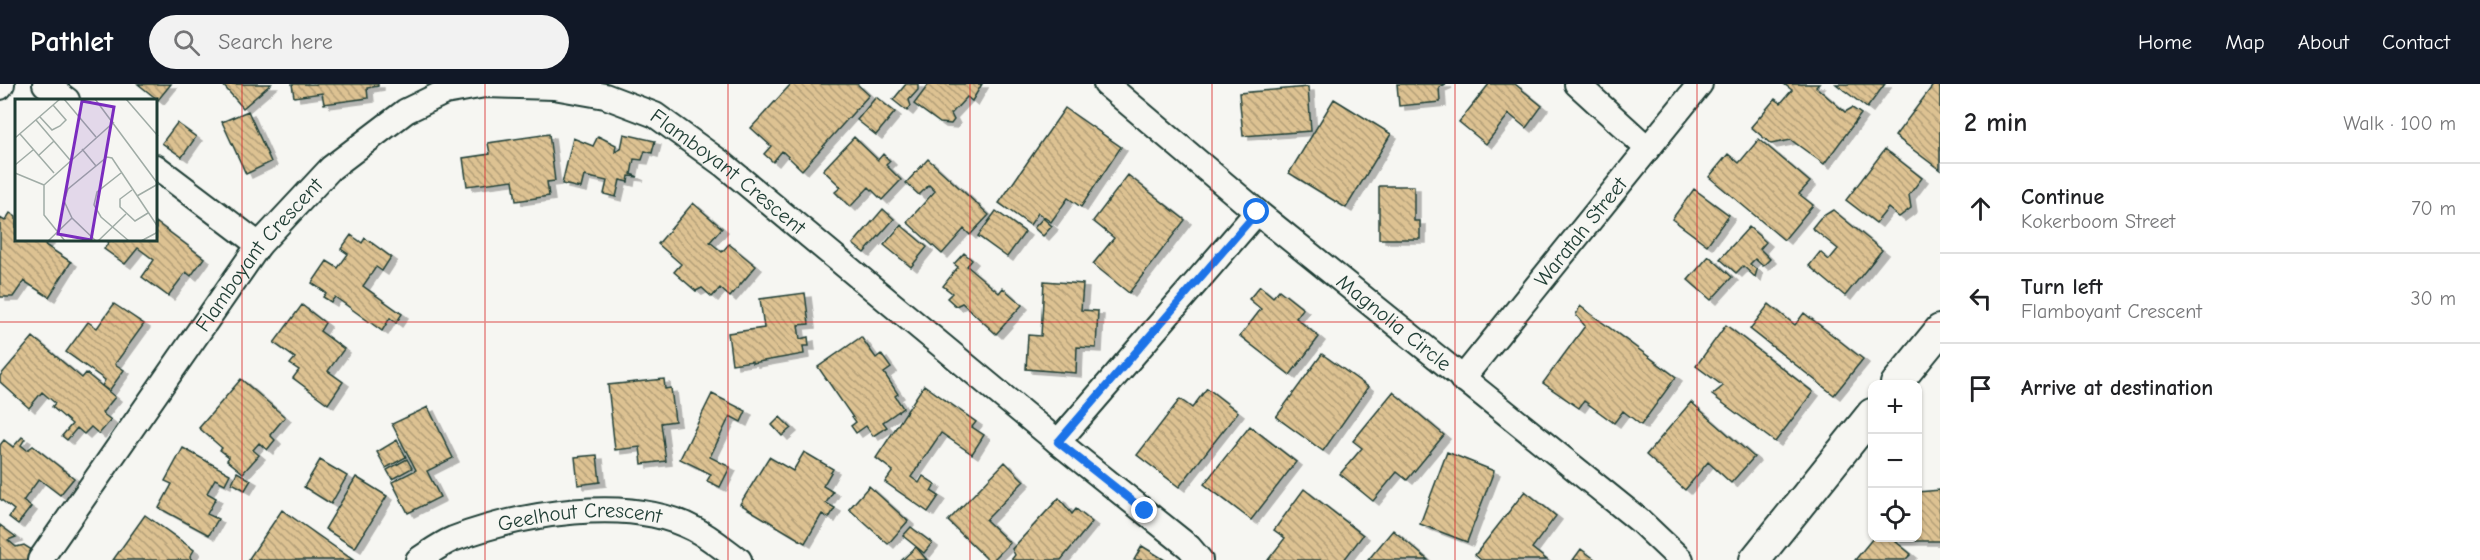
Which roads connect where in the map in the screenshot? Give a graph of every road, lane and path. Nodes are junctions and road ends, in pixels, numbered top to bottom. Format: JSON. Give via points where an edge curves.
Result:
{"nodes":[{"id":1,"x":45,"y":84,"type":"edge"},
{"id":2,"x":1106,"y":84,"type":"edge"},
{"id":3,"x":1577,"y":84,"type":"edge"},
{"id":4,"x":1700,"y":84,"type":"edge"},
{"id":5,"x":66,"y":99,"type":"edge"},
{"id":6,"x":1646,"y":147,"type":"junction"},
{"id":7,"x":158,"y":169,"type":"edge"},
{"id":8,"x":1257,"y":212,"type":"junction"},
{"id":9,"x":259,"y":245,"type":"junction"},
{"id":10,"x":1940,"y":330,"type":"edge"},
{"id":11,"x":1462,"y":379,"type":"junction"},
{"id":12,"x":1899,"y":380,"type":"edge"},
{"id":13,"x":1868,"y":419,"type":"edge"},
{"id":14,"x":1058,"y":442,"type":"junction"},
{"id":15,"x":40,"y":560,"type":"edge"},
{"id":16,"x":418,"y":560,"type":"edge"},
{"id":17,"x":740,"y":560,"type":"edge"},
{"id":18,"x":1200,"y":560,"type":"edge"},
{"id":19,"x":1681,"y":560,"type":"edge"},
{"id":20,"x":1755,"y":560,"type":"edge"}],
"edges":[{"from":1,"to":5,"type":"street"},
{"from":2,"to":8,"type":"street","name":"Magnolia Circle"},
{"from":3,"to":6,"type":"street"},
{"from":4,"to":6,"type":"street","name":"Waratah Street"},
{"from":6,"to":11,"type":"street","name":"Waratah Street"},
{"from":7,"to":9,"type":"street"},
{"from":8,"to":11,"type":"street","name":"Magnolia Circle"},
{"from":8,"to":14,"type":"street"},
{"from":9,"to":14,"type":"street","name":"Flamboyant Crescent","via":[[331,168],[406,111],[445,92],[485,85],[554,87],[605,96],[655,115],[724,165]]},
{"from":9,"to":15,"type":"street","name":"Flamboyant Crescent"},
{"from":10,"to":12,"type":"street"},
{"from":11,"to":19,"type":"street","name":"Magnolia Circle","via":[[1640,521]]},
{"from":13,"to":20,"type":"street"},
{"from":14,"to":18,"type":"street","name":"Flamboyant Crescent"},
{"from":16,"to":17,"type":"street","name":"Geelhout Crescent","via":[[452,540],[508,523],[563,512],[608,509],[656,516],[694,528]]}]}
